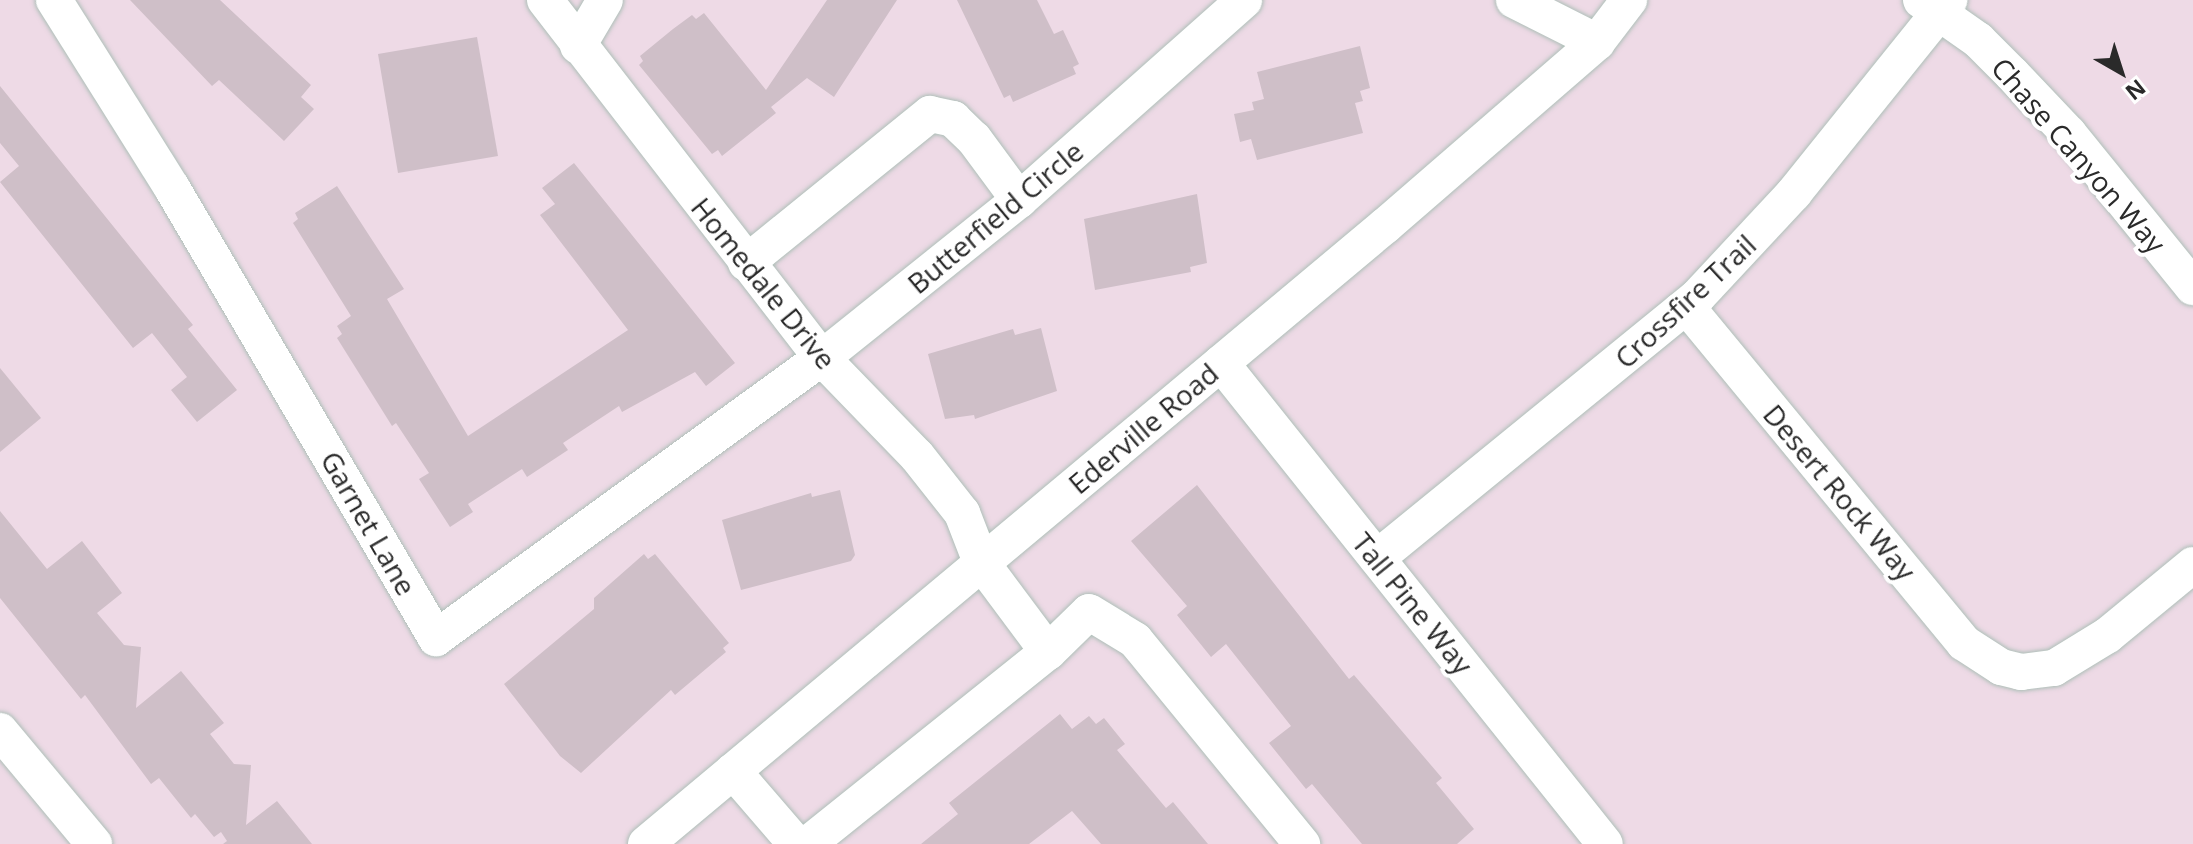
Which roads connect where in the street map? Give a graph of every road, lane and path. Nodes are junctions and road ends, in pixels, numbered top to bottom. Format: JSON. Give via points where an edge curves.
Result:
{"nodes":[{"id":1,"x":54,"y":0,"type":"edge"},
{"id":2,"x":545,"y":0,"type":"edge"},
{"id":3,"x":605,"y":0,"type":"edge"},
{"id":4,"x":1244,"y":0,"type":"edge"},
{"id":5,"x":1629,"y":0,"type":"edge"},
{"id":6,"x":1517,"y":1,"type":"edge"},
{"id":7,"x":1937,"y":4,"type":"edge"},
{"id":8,"x":1597,"y":42,"type":"junction"},
{"id":9,"x":578,"y":46,"type":"junction"},
{"id":10,"x":1019,"y":200,"type":"junction"},
{"id":11,"x":746,"y":263,"type":"junction"},
{"id":12,"x":2193,"y":287,"type":"edge"},
{"id":13,"x":1687,"y":307,"type":"junction"},
{"id":14,"x":822,"y":358,"type":"junction"},
{"id":15,"x":1221,"y":363,"type":"junction"},
{"id":16,"x":1377,"y":558,"type":"junction"},
{"id":17,"x":981,"y":562,"type":"junction"},
{"id":18,"x":2193,"y":565,"type":"edge"},
{"id":19,"x":1048,"y":652,"type":"junction"},
{"id":20,"x":0,"y":731,"type":"edge"},
{"id":21,"x":733,"y":771,"type":"junction"},
{"id":22,"x":94,"y":844,"type":"edge"},
{"id":23,"x":646,"y":844,"type":"edge"},
{"id":24,"x":796,"y":844,"type":"edge"},
{"id":25,"x":808,"y":844,"type":"edge"},
{"id":26,"x":1302,"y":844,"type":"edge"},
{"id":27,"x":1605,"y":844,"type":"edge"}],
"edges":[{"from":1,"to":14,"type":"street","name":"Garnet Lane","via":[[172,188],[436,638]]},
{"from":2,"to":9,"type":"street","name":"Homedale Drive"},
{"from":3,"to":9,"type":"street"},
{"from":4,"to":10,"type":"street","name":"Butterfield Circle"},
{"from":5,"to":8,"type":"street","name":"Ederville Road"},
{"from":6,"to":8,"type":"street"},
{"from":7,"to":12,"type":"street","name":"Chase Canyon Way","via":[[2069,134]]},
{"from":7,"to":13,"type":"street","name":"Crossfire Trail","via":[[1794,193]]},
{"from":8,"to":15,"type":"street","name":"Ederville Road"},
{"from":9,"to":11,"type":"street","name":"Homedale Drive"},
{"from":10,"to":11,"type":"street","via":[[974,139],[953,119],[930,114]]},
{"from":10,"to":14,"type":"street","name":"Butterfield Circle"},
{"from":11,"to":14,"type":"street","name":"Homedale Drive"},
{"from":13,"to":16,"type":"street","name":"Crossfire Trail"},
{"from":13,"to":18,"type":"street","name":"Desert Rock Way","via":[[1964,643],[2001,667],[2021,672],[2054,668],[2108,635]]},
{"from":14,"to":17,"type":"street","name":"Homedale Drive","via":[[917,456],[962,513]]},
{"from":15,"to":16,"type":"street","name":"Tall Pine Way"},
{"from":15,"to":17,"type":"street","name":"Ederville Road"},
{"from":16,"to":27,"type":"street","name":"Tall Pine Way"},
{"from":17,"to":19,"type":"street","name":"Homedale Drive"},
{"from":17,"to":21,"type":"street","name":"Ederville Road"},
{"from":19,"to":25,"type":"street"},
{"from":19,"to":26,"type":"street","via":[[1089,612],[1135,640]]},
{"from":20,"to":22,"type":"street"},
{"from":21,"to":23,"type":"street","name":"Ederville Road"},
{"from":21,"to":24,"type":"street"}]}
